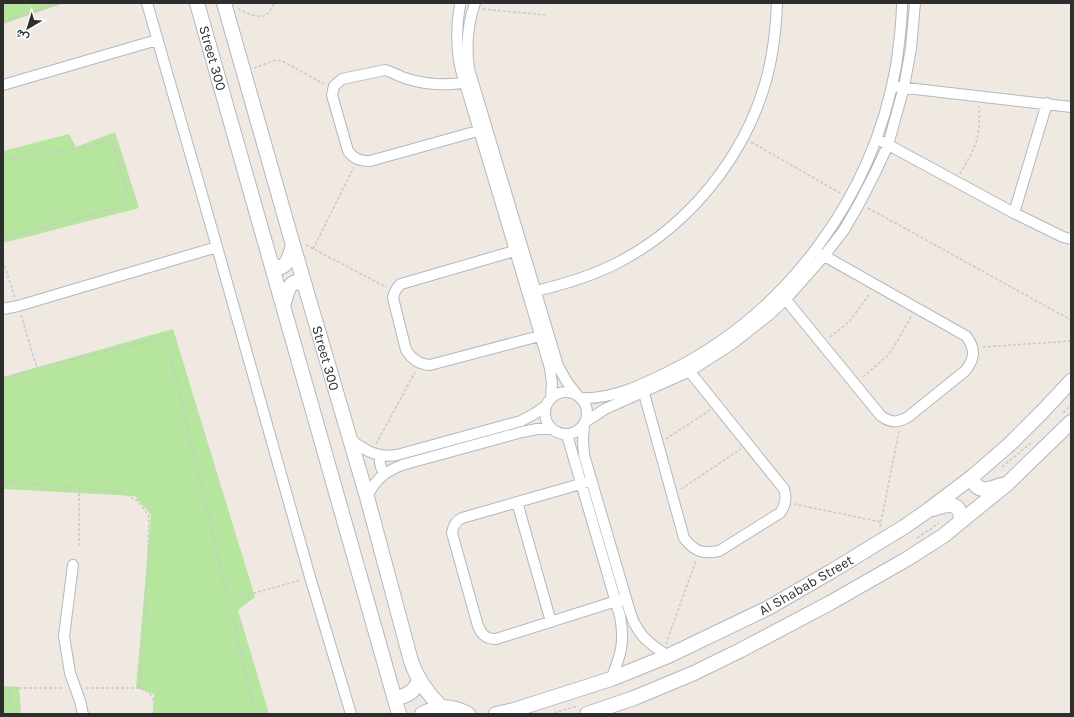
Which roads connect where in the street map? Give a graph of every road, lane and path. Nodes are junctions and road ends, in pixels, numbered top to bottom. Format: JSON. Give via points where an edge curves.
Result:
{"nodes":[{"id":1,"x":61,"y":3,"type":"edge"},
{"id":2,"x":147,"y":3,"type":"edge"},
{"id":3,"x":197,"y":3,"type":"edge"},
{"id":4,"x":274,"y":3,"type":"edge"},
{"id":5,"x":777,"y":3,"type":"edge"},
{"id":6,"x":902,"y":3,"type":"edge"},
{"id":7,"x":915,"y":3,"type":"edge"},
{"id":8,"x":224,"y":4,"type":"edge"},
{"id":9,"x":459,"y":4,"type":"edge"},
{"id":10,"x":474,"y":5,"type":"edge"},
{"id":11,"x":545,"y":15,"type":"dead end"},
{"id":12,"x":3,"y":21,"type":"edge"},
{"id":13,"x":158,"y":40,"type":"junction"},
{"id":14,"x":244,"y":72,"type":"junction"},
{"id":15,"x":469,"y":82,"type":"junction"},
{"id":16,"x":3,"y":85,"type":"edge"},
{"id":17,"x":892,"y":86,"type":"junction"},
{"id":18,"x":904,"y":87,"type":"junction"},
{"id":19,"x":333,"y":89,"type":"junction"},
{"id":20,"x":979,"y":96,"type":"junction"},
{"id":21,"x":1047,"y":104,"type":"junction"},
{"id":22,"x":1071,"y":107,"type":"edge"},
{"id":23,"x":483,"y":130,"type":"junction"},
{"id":24,"x":743,"y":137,"type":"junction"},
{"id":25,"x":877,"y":138,"type":"junction"},
{"id":26,"x":888,"y":145,"type":"junction"},
{"id":27,"x":3,"y":160,"type":"edge"},
{"id":28,"x":357,"y":160,"type":"junction"},
{"id":29,"x":956,"y":181,"type":"junction"},
{"id":30,"x":849,"y":198,"type":"junction"},
{"id":31,"x":859,"y":204,"type":"junction"},
{"id":32,"x":1014,"y":213,"type":"junction"},
{"id":33,"x":1071,"y":239,"type":"edge"},
{"id":34,"x":3,"y":241,"type":"edge"},
{"id":35,"x":292,"y":241,"type":"junction"},
{"id":36,"x":217,"y":247,"type":"junction"},
{"id":37,"x":519,"y":249,"type":"junction"},
{"id":38,"x":313,"y":250,"type":"junction"},
{"id":39,"x":815,"y":251,"type":"junction"},
{"id":40,"x":824,"y":256,"type":"junction"},
{"id":41,"x":271,"y":263,"type":"junction"},
{"id":42,"x":305,"y":285,"type":"junction"},
{"id":43,"x":876,"y":285,"type":"junction"},
{"id":44,"x":536,"y":291,"type":"junction"},
{"id":45,"x":394,"y":292,"type":"junction"},
{"id":46,"x":783,"y":295,"type":"junction"},
{"id":47,"x":283,"y":306,"type":"junction"},
{"id":48,"x":916,"y":308,"type":"junction"},
{"id":49,"x":3,"y":309,"type":"edge"},
{"id":50,"x":1071,"y":320,"type":"edge"},
{"id":51,"x":544,"y":335,"type":"junction"},
{"id":52,"x":1071,"y":341,"type":"edge"},
{"id":53,"x":822,"y":343,"type":"junction"},
{"id":54,"x":973,"y":347,"type":"junction"},
{"id":55,"x":420,"y":363,"type":"junction"},
{"id":56,"x":687,"y":368,"type":"junction"},
{"id":57,"x":3,"y":380,"type":"edge"},
{"id":58,"x":1071,"y":381,"type":"edge"},
{"id":59,"x":855,"y":384,"type":"junction"},
{"id":60,"x":642,"y":388,"type":"junction"},
{"id":61,"x":579,"y":397,"type":"junction"},
{"id":62,"x":548,"y":402,"type":"junction"},
{"id":63,"x":717,"y":405,"type":"junction"},
{"id":64,"x":1071,"y":405,"type":"edge"},
{"id":65,"x":1065,"y":420,"type":"edge"},
{"id":66,"x":901,"y":421,"type":"junction"},
{"id":67,"x":585,"y":423,"type":"junction"},
{"id":68,"x":552,"y":429,"type":"junction"},
{"id":69,"x":567,"y":435,"type":"junction"},
{"id":70,"x":350,"y":439,"type":"junction"},
{"id":71,"x":1033,"y":442,"type":"dead end"},
{"id":72,"x":748,"y":444,"type":"junction"},
{"id":73,"x":658,"y":445,"type":"junction"},
{"id":74,"x":376,"y":454,"type":"junction"},
{"id":75,"x":999,"y":470,"type":"dead end"},
{"id":76,"x":385,"y":473,"type":"junction"},
{"id":77,"x":972,"y":477,"type":"junction"},
{"id":78,"x":3,"y":481,"type":"edge"},
{"id":79,"x":586,"y":482,"type":"junction"},
{"id":80,"x":1007,"y":484,"type":"junction"},
{"id":81,"x":79,"y":487,"type":"junction"},
{"id":82,"x":672,"y":495,"type":"junction"},
{"id":83,"x":367,"y":497,"type":"junction"},
{"id":84,"x":517,"y":502,"type":"junction"},
{"id":85,"x":786,"y":502,"type":"junction"},
{"id":86,"x":927,"y":510,"type":"junction"},
{"id":87,"x":961,"y":521,"type":"junction"},
{"id":88,"x":881,"y":522,"type":"junction"},
{"id":89,"x":877,"y":544,"type":"junction"},
{"id":90,"x":79,"y":546,"type":"dead end"},
{"id":91,"x":699,"y":551,"type":"junction"},
{"id":92,"x":73,"y":565,"type":"dead end"},
{"id":93,"x":310,"y":577,"type":"junction"},
{"id":94,"x":626,"y":598,"type":"junction"},
{"id":95,"x":229,"y":600,"type":"junction"},
{"id":96,"x":615,"y":602,"type":"junction"},
{"id":97,"x":551,"y":622,"type":"junction"},
{"id":98,"x":666,"y":654,"type":"junction"},
{"id":99,"x":611,"y":679,"type":"junction"},
{"id":100,"x":419,"y":680,"type":"junction"},
{"id":101,"x":3,"y":688,"type":"edge"},
{"id":102,"x":394,"y":698,"type":"junction"},
{"id":103,"x":441,"y":707,"type":"junction"},
{"id":104,"x":504,"y":713,"type":"edge"},
{"id":105,"x":11,"y":714,"type":"edge"},
{"id":106,"x":83,"y":714,"type":"edge"},
{"id":107,"x":154,"y":714,"type":"edge"},
{"id":108,"x":258,"y":714,"type":"edge"},
{"id":109,"x":351,"y":714,"type":"edge"},
{"id":110,"x":399,"y":714,"type":"edge"},
{"id":111,"x":422,"y":714,"type":"edge"},
{"id":112,"x":468,"y":714,"type":"edge"},
{"id":113,"x":472,"y":714,"type":"edge"},
{"id":114,"x":587,"y":714,"type":"edge"}],
"edges":[{"from":1,"to":12,"type":"path"},
{"from":2,"to":13,"type":"street"},
{"from":3,"to":41,"type":"street","name":"Street 300"},
{"from":4,"to":8,"type":"path","via":[[268,14],[261,17]]},
{"from":5,"to":24,"type":"street","via":[[772,56],[765,85]]},
{"from":6,"to":17,"type":"street","via":[[899,47]]},
{"from":7,"to":18,"type":"street"},
{"from":8,"to":14,"type":"street","name":"Street 300"},
{"from":9,"to":10,"type":"street"},
{"from":9,"to":15,"type":"street","via":[[457,44],[461,70]]},
{"from":10,"to":11,"type":"path"},
{"from":10,"to":15,"type":"street","via":[[467,41]]},
{"from":13,"to":16,"type":"street"},
{"from":13,"to":36,"type":"street"},
{"from":14,"to":19,"type":"path","via":[[276,60],[282,61]]},
{"from":14,"to":35,"type":"street","name":"Street 300"},
{"from":15,"to":19,"type":"street","via":[[440,85],[423,83],[385,70],[342,79]]},
{"from":15,"to":23,"type":"street"},
{"from":17,"to":18,"type":"street"},
{"from":17,"to":25,"type":"street"},
{"from":18,"to":20,"type":"street"},
{"from":18,"to":26,"type":"street"},
{"from":19,"to":28,"type":"street","via":[[333,100],[345,146]]},
{"from":20,"to":21,"type":"street"},
{"from":20,"to":29,"type":"path","via":[[979,132]]},
{"from":21,"to":22,"type":"street"},
{"from":21,"to":32,"type":"street"},
{"from":23,"to":28,"type":"street","via":[[370,161]]},
{"from":23,"to":37,"type":"street"},
{"from":24,"to":30,"type":"path"},
{"from":24,"to":44,"type":"street","via":[[710,188],[690,210],[644,247],[592,274]]},
{"from":25,"to":26,"type":"street"},
{"from":25,"to":30,"type":"street"},
{"from":26,"to":29,"type":"street"},
{"from":26,"to":31,"type":"street"},
{"from":27,"to":34,"type":"path","via":[[111,142],[127,192],[124,203],[117,208],[21,233]]},
{"from":28,"to":38,"type":"path"},
{"from":29,"to":32,"type":"street"},
{"from":30,"to":39,"type":"street","via":[[840,216]]},
{"from":31,"to":40,"type":"street","via":[[844,230]]},
{"from":31,"to":50,"type":"path"},
{"from":32,"to":33,"type":"street"},
{"from":35,"to":38,"type":"path"},
{"from":35,"to":41,"type":"street","via":[[286,264],[278,267]]},
{"from":35,"to":42,"type":"street","name":"Street 300"},
{"from":36,"to":49,"type":"street"},
{"from":36,"to":93,"type":"street"},
{"from":37,"to":44,"type":"street"},
{"from":37,"to":45,"type":"street","via":[[401,284]]},
{"from":37,"to":51,"type":"street"},
{"from":38,"to":45,"type":"path"},
{"from":39,"to":40,"type":"street"},
{"from":39,"to":46,"type":"street"},
{"from":40,"to":43,"type":"street"},
{"from":40,"to":46,"type":"street"},
{"from":41,"to":47,"type":"street","name":"Street 300"},
{"from":42,"to":47,"type":"street","via":[[298,282],[292,284]]},
{"from":42,"to":70,"type":"street","name":"Street 300"},
{"from":43,"to":48,"type":"street"},
{"from":43,"to":53,"type":"path","via":[[850,321]]},
{"from":44,"to":51,"type":"street"},
{"from":45,"to":55,"type":"street","via":[[393,298],[406,350]]},
{"from":46,"to":53,"type":"street"},
{"from":46,"to":56,"type":"street"},
{"from":47,"to":102,"type":"street","name":"Street 300"},
{"from":48,"to":54,"type":"street","via":[[966,336]]},
{"from":48,"to":59,"type":"path","via":[[888,356]]},
{"from":51,"to":55,"type":"street","via":[[430,365]]},
{"from":51,"to":61,"type":"street","via":[[567,382]]},
{"from":51,"to":62,"type":"street","via":[[552,391]]},
{"from":52,"to":54,"type":"path"},
{"from":53,"to":59,"type":"street"},
{"from":54,"to":66,"type":"street","via":[[974,356],[965,371]]},
{"from":55,"to":74,"type":"path"},
{"from":56,"to":60,"type":"street"},
{"from":56,"to":63,"type":"street"},
{"from":57,"to":95,"type":"path","via":[[37,368],[151,340],[166,342]]},
{"from":58,"to":77,"type":"street","name":"Al Shabab Street","via":[[1010,444]]},
{"from":59,"to":66,"type":"street","via":[[881,416],[894,422]]},
{"from":60,"to":61,"type":"street","via":[[591,399]]},
{"from":60,"to":67,"type":"street"},
{"from":60,"to":73,"type":"street"},
{"from":61,"to":62,"type":"street","via":[[564,392]]},
{"from":61,"to":67,"type":"street","via":[[586,406]]},
{"from":62,"to":68,"type":"street","via":[[544,411],[546,421]]},
{"from":62,"to":74,"type":"street","via":[[521,421],[397,455]]},
{"from":63,"to":72,"type":"street"},
{"from":63,"to":73,"type":"path"},
{"from":64,"to":65,"type":"path"},
{"from":65,"to":80,"type":"street","name":"Al Shabab Street","via":[[1040,452]]},
{"from":66,"to":88,"type":"path"},
{"from":67,"to":69,"type":"street","via":[[577,432]]},
{"from":67,"to":79,"type":"street","via":[[583,440]]},
{"from":68,"to":69,"type":"street","via":[[556,433]]},
{"from":68,"to":76,"type":"street","via":[[522,432],[402,465]]},
{"from":69,"to":79,"type":"street"},
{"from":70,"to":74,"type":"street","via":[[360,448]]},
{"from":70,"to":83,"type":"street","name":"Street 300"},
{"from":71,"to":75,"type":"path"},
{"from":72,"to":82,"type":"path"},
{"from":72,"to":85,"type":"street","via":[[784,489]]},
{"from":73,"to":82,"type":"street"},
{"from":74,"to":76,"type":"street"},
{"from":76,"to":83,"type":"street","via":[[371,488]]},
{"from":77,"to":80,"type":"street","via":[[976,486],[984,490]]},
{"from":77,"to":86,"type":"street","name":"Al Shabab Street"},
{"from":78,"to":81,"type":"path"},
{"from":79,"to":84,"type":"street"},
{"from":79,"to":94,"type":"street"},
{"from":79,"to":96,"type":"street"},
{"from":80,"to":87,"type":"street","name":"Al Shabab Street"},
{"from":81,"to":90,"type":"path"},
{"from":81,"to":107,"type":"path","via":[[122,492],[138,501],[149,516],[140,688],[149,692],[154,702]]},
{"from":82,"to":91,"type":"street","via":[[684,538],[690,546]]},
{"from":83,"to":100,"type":"street","name":"Street 300","via":[[410,661]]},
{"from":84,"to":97,"type":"street"},
{"from":84,"to":97,"type":"street","via":[[462,518],[453,528],[452,533],[478,626],[484,636],[496,640]]},
{"from":85,"to":88,"type":"path"},
{"from":85,"to":91,"type":"street","via":[[776,516],[719,551]]},
{"from":86,"to":87,"type":"street","via":[[953,505],[961,515]]},
{"from":86,"to":89,"type":"street","name":"Al Shabab Street"},
{"from":87,"to":114,"type":"street","name":"Al Shabab Street","via":[[908,559],[830,604],[741,650],[634,698]]},
{"from":88,"to":89,"type":"path"},
{"from":89,"to":98,"type":"street","name":"Al Shabab Street","via":[[768,608]]},
{"from":91,"to":98,"type":"path"},
{"from":92,"to":106,"type":"street","via":[[64,636],[70,673]]},
{"from":93,"to":95,"type":"path"},
{"from":93,"to":109,"type":"street"},
{"from":94,"to":96,"type":"street"},
{"from":94,"to":98,"type":"street","via":[[636,626],[644,638]]},
{"from":95,"to":108,"type":"path","via":[[252,700]]},
{"from":96,"to":97,"type":"street"},
{"from":96,"to":99,"type":"street","via":[[623,641],[621,654]]},
{"from":98,"to":99,"type":"street","name":"Al Shabab Street"},
{"from":99,"to":104,"type":"street","name":"Al Shabab Street"},
{"from":100,"to":102,"type":"street","via":[[412,691]]},
{"from":100,"to":103,"type":"street","name":"Street 300"},
{"from":101,"to":105,"type":"path","via":[[9,688]]},
{"from":102,"to":110,"type":"street","name":"Street 300"},
{"from":103,"to":111,"type":"street"},
{"from":103,"to":112,"type":"street","via":[[459,709]]},
{"from":112,"to":113,"type":"street"}]}
